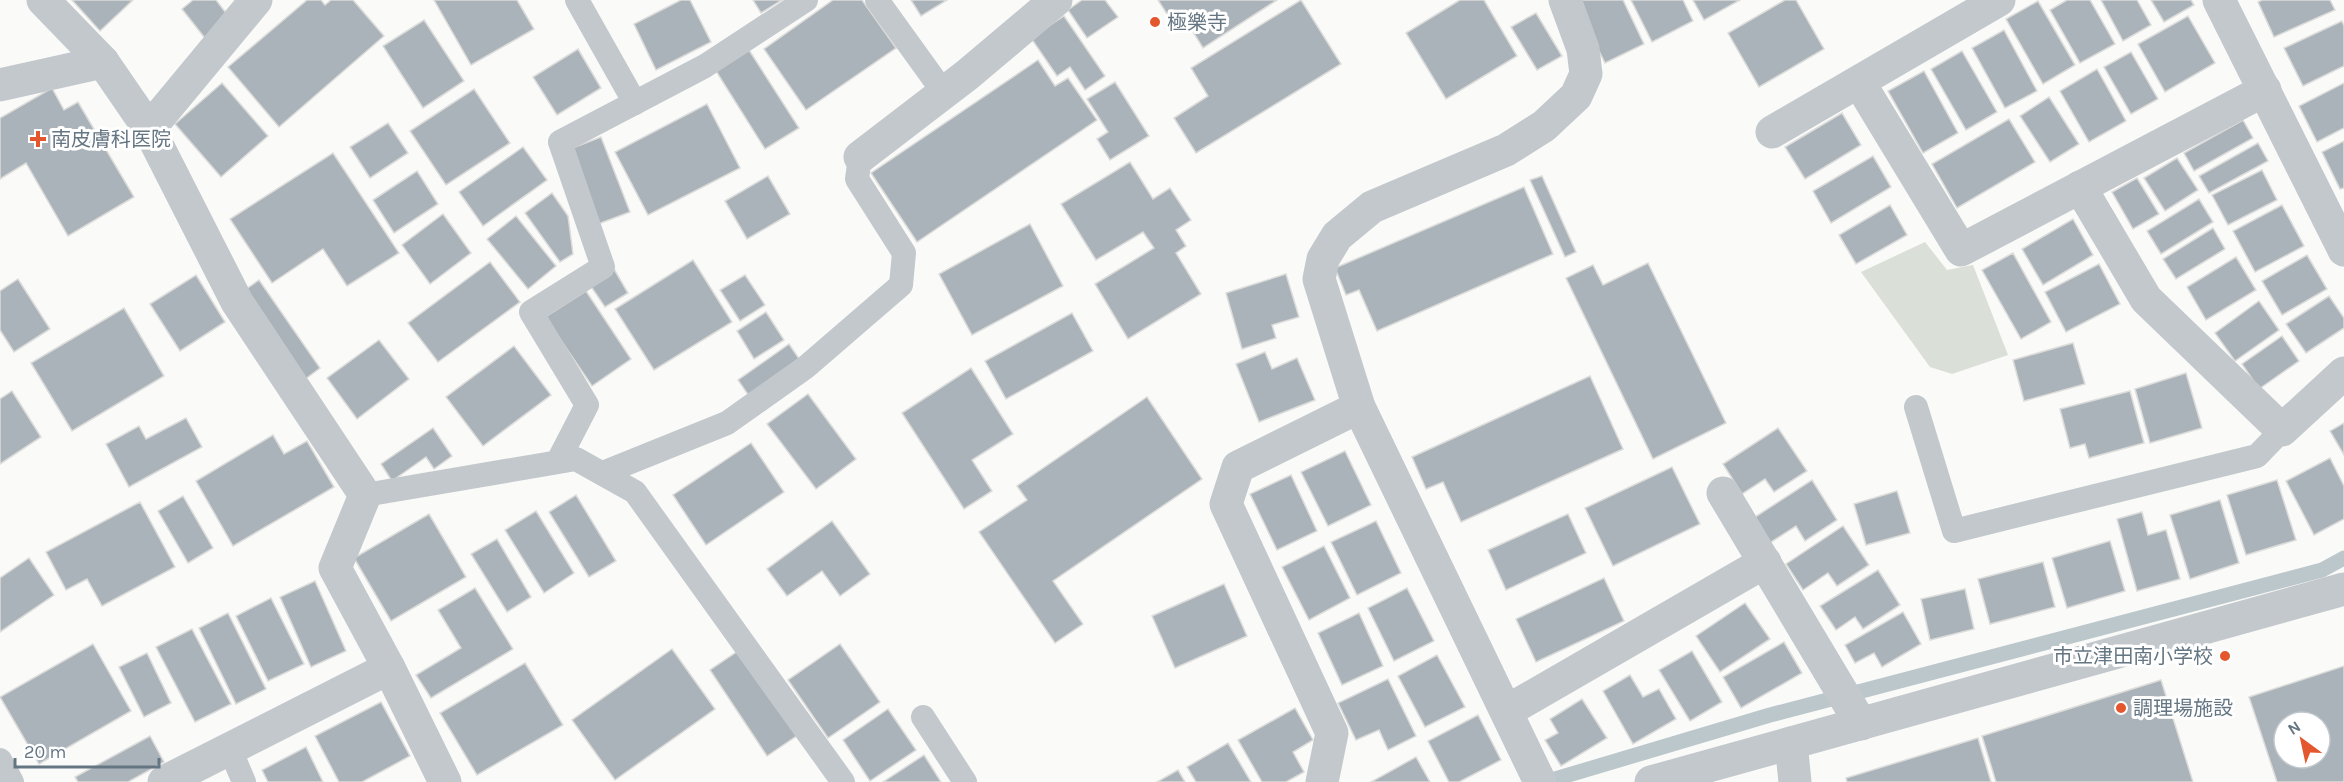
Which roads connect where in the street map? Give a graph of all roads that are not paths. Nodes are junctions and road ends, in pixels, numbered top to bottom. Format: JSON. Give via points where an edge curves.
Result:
{"nodes":[{"id":1,"x":43,"y":0,"type":"edge"},
{"id":2,"x":256,"y":0,"type":"edge"},
{"id":3,"x":577,"y":0,"type":"edge"},
{"id":4,"x":806,"y":0,"type":"edge"},
{"id":5,"x":877,"y":0,"type":"edge"},
{"id":6,"x":1056,"y":0,"type":"edge"},
{"id":7,"x":1565,"y":0,"type":"edge"},
{"id":8,"x":2000,"y":0,"type":"edge"},
{"id":9,"x":2219,"y":0,"type":"edge"},
{"id":10,"x":103,"y":62,"type":"junction"},
{"id":11,"x":1859,"y":82,"type":"junction"},
{"id":12,"x":0,"y":86,"type":"edge"},
{"id":13,"x":2265,"y":90,"type":"junction"},
{"id":14,"x":944,"y":93,"type":"junction"},
{"id":15,"x":635,"y":103,"type":"junction"},
{"id":16,"x":149,"y":129,"type":"junction"},
{"id":17,"x":1772,"y":132,"type":"dead end"},
{"id":18,"x":860,"y":157,"type":"joint"},
{"id":19,"x":2080,"y":187,"type":"junction"},
{"id":20,"x":2344,"y":250,"type":"edge"},
{"id":21,"x":2344,"y":373,"type":"edge"},
{"id":22,"x":1359,"y":407,"type":"junction"},
{"id":23,"x":1916,"y":407,"type":"dead end"},
{"id":24,"x":2282,"y":430,"type":"junction"},
{"id":25,"x":558,"y":461,"type":"junction"},
{"id":26,"x":603,"y":473,"type":"junction"},
{"id":27,"x":1723,"y":493,"type":"dead end"},
{"id":28,"x":364,"y":495,"type":"junction"},
{"id":29,"x":1764,"y":562,"type":"junction"},
{"id":30,"x":2344,"y":589,"type":"edge"},
{"id":31,"x":389,"y":668,"type":"junction"},
{"id":32,"x":1507,"y":711,"type":"junction"},
{"id":33,"x":1856,"y":716,"type":"junction"},
{"id":34,"x":923,"y":717,"type":"dead end"},
{"id":35,"x":1791,"y":743,"type":"junction"},
{"id":36,"x":230,"y":749,"type":"junction"},
{"id":37,"x":0,"y":760,"type":"edge"},
{"id":38,"x":1538,"y":777,"type":"edge"},
{"id":39,"x":12,"y":782,"type":"edge"},
{"id":40,"x":164,"y":782,"type":"edge"},
{"id":41,"x":243,"y":782,"type":"edge"},
{"id":42,"x":445,"y":782,"type":"edge"},
{"id":43,"x":843,"y":782,"type":"edge"},
{"id":44,"x":965,"y":782,"type":"edge"},
{"id":45,"x":1322,"y":782,"type":"edge"},
{"id":46,"x":1651,"y":782,"type":"edge"},
{"id":47,"x":1795,"y":782,"type":"edge"}],
"edges":[{"from":1,"to":10,"type":"street"},
{"from":2,"to":16,"type":"street"},
{"from":3,"to":15,"type":"lane"},
{"from":4,"to":15,"type":"lane","via":[[705,66]]},
{"from":5,"to":14,"type":"lane"},
{"from":6,"to":14,"type":"street"},
{"from":7,"to":22,"type":"street","via":[[1583,49],[1586,74],[1576,96],[1544,126],[1506,150],[1372,207],[1337,237],[1323,259],[1319,279]]},
{"from":8,"to":11,"type":"street"},
{"from":9,"to":13,"type":"street"},
{"from":10,"to":12,"type":"street"},
{"from":10,"to":16,"type":"street"},
{"from":11,"to":17,"type":"street"},
{"from":11,"to":19,"type":"street","via":[[1961,250]]},
{"from":13,"to":19,"type":"street"},
{"from":13,"to":20,"type":"street"},
{"from":14,"to":18,"type":"street"},
{"from":15,"to":25,"type":"lane","via":[[560,142],[603,267],[531,312],[587,405]]},
{"from":16,"to":28,"type":"street","via":[[237,302]]},
{"from":18,"to":26,"type":"lane","via":[[857,179],[904,253],[901,285],[806,367],[727,423]]},
{"from":19,"to":24,"type":"street","via":[[2146,298]]},
{"from":21,"to":24,"type":"street"},
{"from":22,"to":32,"type":"street"},
{"from":22,"to":45,"type":"street","via":[[1238,467],[1226,504],[1332,733]]},
{"from":23,"to":24,"type":"lane","via":[[1954,531],[2257,456]]},
{"from":25,"to":26,"type":"lane","via":[[576,459]]},
{"from":25,"to":28,"type":"lane"},
{"from":26,"to":43,"type":"lane","via":[[635,492]]},
{"from":27,"to":29,"type":"street"},
{"from":28,"to":31,"type":"street","via":[[335,568]]},
{"from":29,"to":32,"type":"street"},
{"from":29,"to":33,"type":"street"},
{"from":30,"to":33,"type":"street"},
{"from":31,"to":36,"type":"street"},
{"from":31,"to":42,"type":"street"},
{"from":32,"to":38,"type":"street"},
{"from":33,"to":35,"type":"street"},
{"from":34,"to":44,"type":"lane"},
{"from":35,"to":46,"type":"street"},
{"from":35,"to":47,"type":"street"},
{"from":36,"to":40,"type":"street"},
{"from":36,"to":41,"type":"lane"},
{"from":37,"to":39,"type":"lane"}]}
